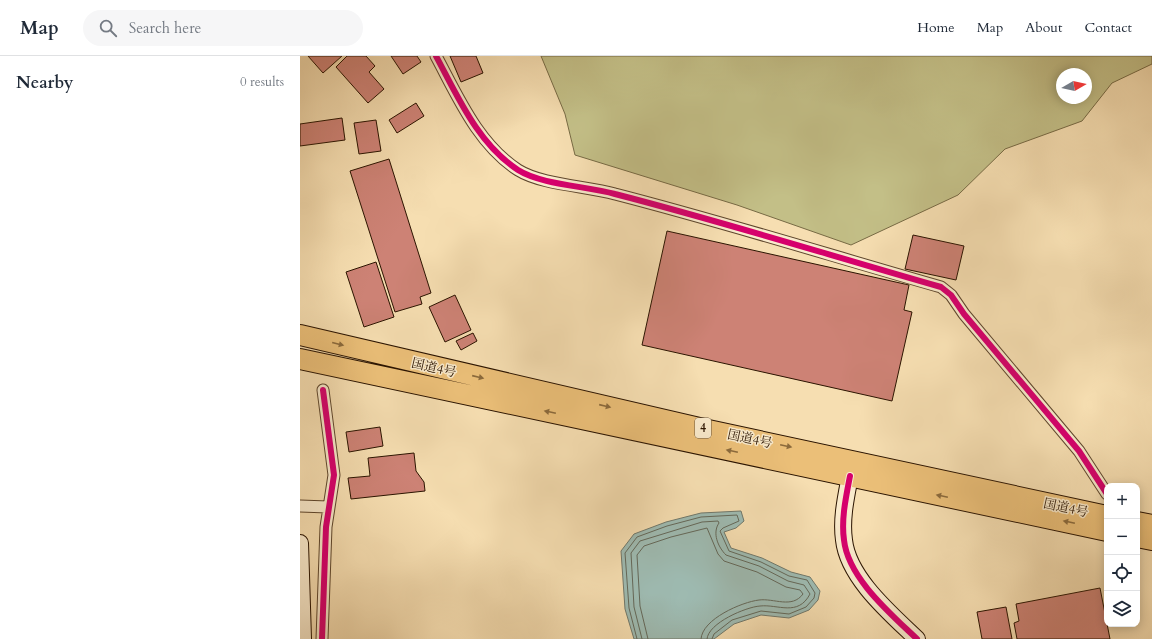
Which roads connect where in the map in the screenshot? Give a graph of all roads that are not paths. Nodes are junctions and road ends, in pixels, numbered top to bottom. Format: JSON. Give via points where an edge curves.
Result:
{"nodes":[{"id":1,"x":436,"y":56,"type":"edge"},
{"id":2,"x":300,"y":335,"type":"edge"},
{"id":3,"x":300,"y":358,"type":"edge"},
{"id":4,"x":323,"y":390,"type":"dead end"},
{"id":5,"x":850,"y":476,"type":"junction"},
{"id":6,"x":1104,"y":489,"type":"edge"},
{"id":7,"x":300,"y":506,"type":"edge"},
{"id":8,"x":328,"y":507,"type":"junction"},
{"id":9,"x":1104,"y":515,"type":"edge"},
{"id":10,"x":1140,"y":523,"type":"edge"},
{"id":11,"x":1152,"y":525,"type":"edge"},
{"id":12,"x":1104,"y":529,"type":"edge"},
{"id":13,"x":1140,"y":538,"type":"edge"},
{"id":14,"x":1152,"y":540,"type":"edge"},
{"id":15,"x":300,"y":543,"type":"edge"},
{"id":16,"x":303,"y":639,"type":"edge"},
{"id":17,"x":322,"y":639,"type":"edge"},
{"id":18,"x":917,"y":639,"type":"edge"}],
"edges":[{"from":1,"to":6,"type":"street","via":[[462,105],[485,139],[500,156],[520,171],[544,179],[614,193],[941,287],[951,294],[964,314],[1079,451]]},
{"from":2,"to":9,"type":"highway","name":"国道4号","number":"4","one_way":true,"via":[[708,430]]},
{"from":5,"to":3,"type":"highway","name":"国道4号","number":"4","one_way":true},
{"from":4,"to":8,"type":"street","via":[[334,476]]},
{"from":12,"to":5,"type":"highway","name":"国道4号","number":"4","one_way":true},
{"from":5,"to":18,"type":"street","via":[[843,518],[844,541],[855,574]]},
{"from":7,"to":8,"type":"street"},
{"from":8,"to":17,"type":"street"},
{"from":10,"to":11,"type":"highway"},
{"from":13,"to":14,"type":"highway"},
{"from":15,"to":16,"type":"street"}]}
